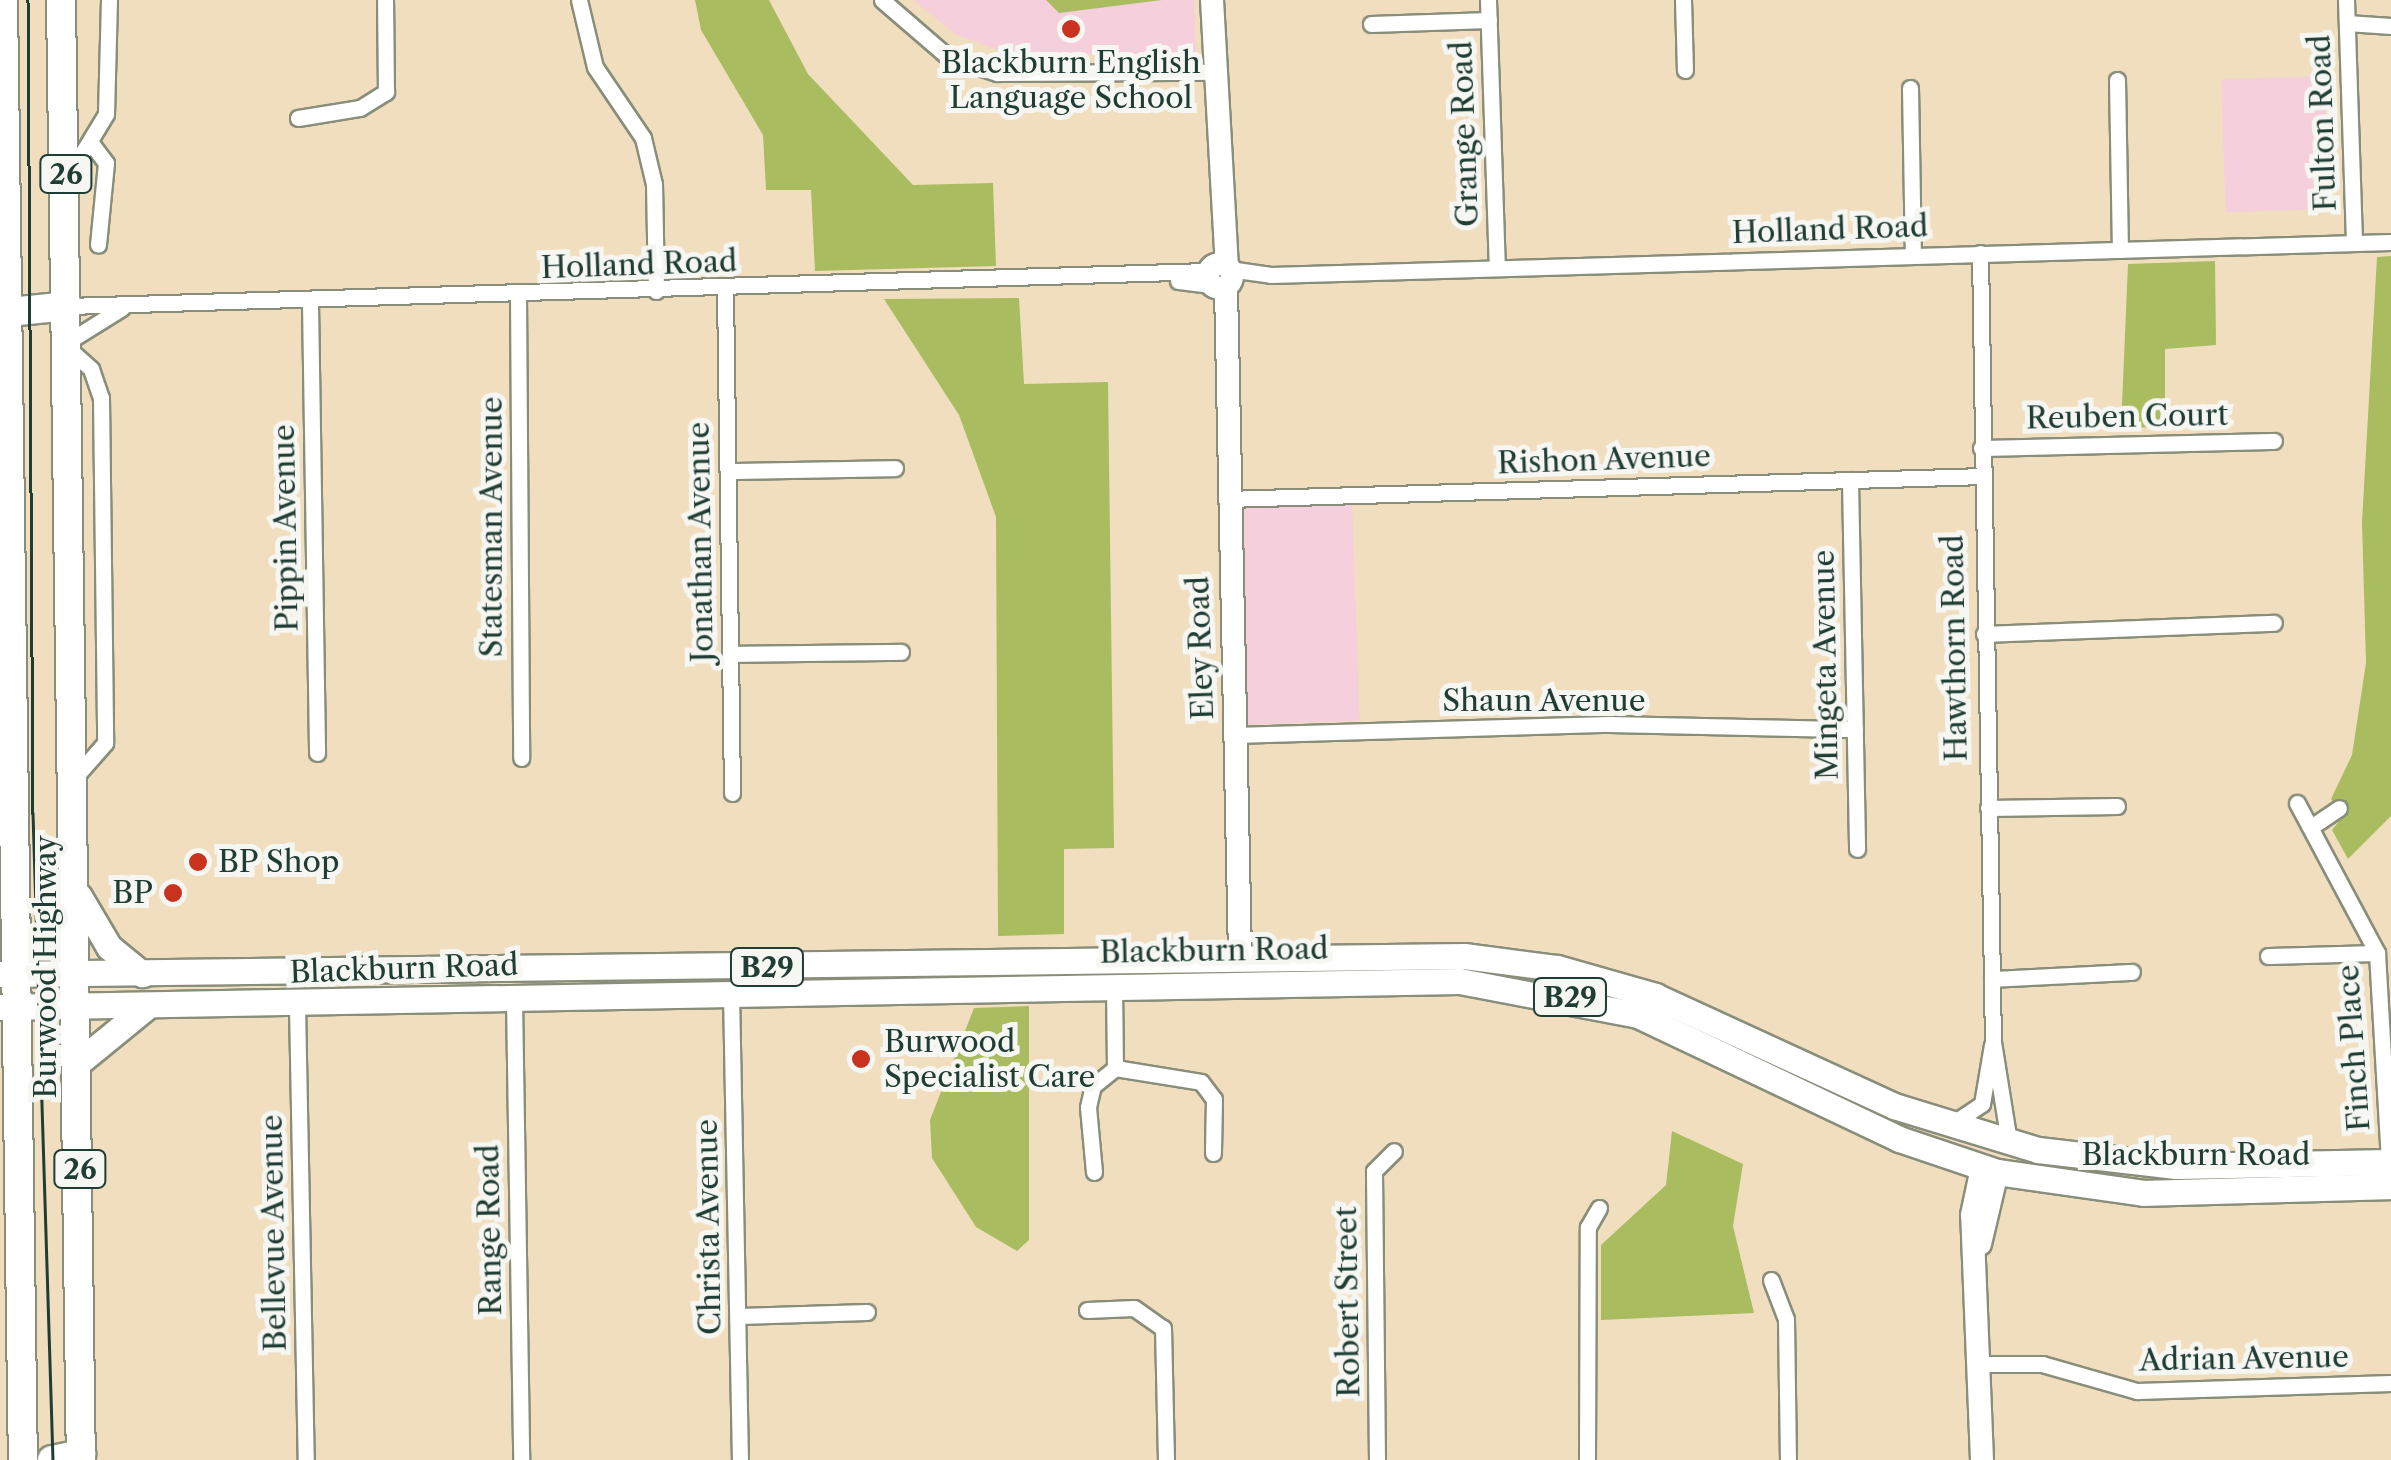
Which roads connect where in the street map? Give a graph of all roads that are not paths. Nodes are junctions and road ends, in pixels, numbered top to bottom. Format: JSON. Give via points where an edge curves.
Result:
{"nodes":[{"id":1,"x":4,"y":0,"type":"edge"},
{"id":2,"x":61,"y":0,"type":"edge"},
{"id":3,"x":110,"y":0,"type":"edge"},
{"id":4,"x":385,"y":0,"type":"edge"},
{"id":5,"x":579,"y":0,"type":"edge"},
{"id":6,"x":882,"y":0,"type":"edge"},
{"id":7,"x":1212,"y":0,"type":"edge"},
{"id":8,"x":1488,"y":0,"type":"edge"},
{"id":9,"x":1683,"y":0,"type":"edge"},
{"id":10,"x":2346,"y":0,"type":"edge"},
{"id":11,"x":1488,"y":20,"type":"junction"},
{"id":12,"x":2347,"y":23,"type":"junction"},
{"id":13,"x":1370,"y":24,"type":"dead end"},
{"id":14,"x":2391,"y":26,"type":"edge"},
{"id":15,"x":1684,"y":70,"type":"dead end"},
{"id":16,"x":2,"y":71,"type":"edge"},
{"id":17,"x":1214,"y":72,"type":"junction"},
{"id":18,"x":2117,"y":80,"type":"dead end"},
{"id":19,"x":1910,"y":88,"type":"dead end"},
{"id":20,"x":298,"y":118,"type":"dead end"},
{"id":21,"x":91,"y":143,"type":"junction"},
{"id":22,"x":66,"y":180,"type":"junction"},
{"id":23,"x":2391,"y":242,"type":"edge"},
{"id":24,"x":2354,"y":243,"type":"junction"},
{"id":25,"x":98,"y":244,"type":"dead end"},
{"id":26,"x":2120,"y":250,"type":"junction"},
{"id":27,"x":1980,"y":253,"type":"junction"},
{"id":28,"x":1913,"y":255,"type":"junction"},
{"id":29,"x":1496,"y":267,"type":"junction"},
{"id":30,"x":1220,"y":277,"type":"junction"},
{"id":31,"x":725,"y":290,"type":"junction"},
{"id":32,"x":656,"y":292,"type":"junction"},
{"id":33,"x":518,"y":296,"type":"junction"},
{"id":34,"x":310,"y":303,"type":"junction"},
{"id":35,"x":68,"y":306,"type":"junction"},
{"id":36,"x":126,"y":306,"type":"junction"},
{"id":37,"x":10,"y":312,"type":"junction"},
{"id":38,"x":69,"y":345,"type":"junction"},
{"id":39,"x":2274,"y":442,"type":"dead end"},
{"id":40,"x":1982,"y":448,"type":"junction"},
{"id":41,"x":895,"y":468,"type":"dead end"},
{"id":42,"x":728,"y":471,"type":"junction"},
{"id":43,"x":1982,"y":476,"type":"junction"},
{"id":44,"x":1850,"y":480,"type":"junction"},
{"id":45,"x":1227,"y":499,"type":"junction"},
{"id":46,"x":2274,"y":623,"type":"dead end"},
{"id":47,"x":1984,"y":634,"type":"junction"},
{"id":48,"x":901,"y":652,"type":"dead end"},
{"id":49,"x":730,"y":654,"type":"junction"},
{"id":50,"x":1855,"y":729,"type":"junction"},
{"id":51,"x":1234,"y":735,"type":"junction"},
{"id":52,"x":318,"y":753,"type":"dead end"},
{"id":53,"x":521,"y":758,"type":"dead end"},
{"id":54,"x":732,"y":793,"type":"dead end"},
{"id":55,"x":2297,"y":804,"type":"dead end"},
{"id":56,"x":2117,"y":806,"type":"dead end"},
{"id":57,"x":1988,"y":808,"type":"junction"},
{"id":58,"x":2339,"y":808,"type":"dead end"},
{"id":59,"x":2314,"y":825,"type":"junction"},
{"id":60,"x":1857,"y":850,"type":"dead end"},
{"id":61,"x":79,"y":896,"type":"junction"},
{"id":62,"x":5,"y":938,"type":"edge"},
{"id":63,"x":2377,"y":953,"type":"junction"},
{"id":64,"x":2268,"y":956,"type":"dead end"},
{"id":65,"x":1241,"y":970,"type":"junction"},
{"id":66,"x":2132,"y":972,"type":"dead end"},
{"id":67,"x":5,"y":974,"type":"edge"},
{"id":68,"x":142,"y":974,"type":"junction"},
{"id":69,"x":79,"y":975,"type":"junction"},
{"id":70,"x":1992,"y":979,"type":"junction"},
{"id":71,"x":730,"y":980,"type":"junction"},
{"id":72,"x":1114,"y":986,"type":"junction"},
{"id":73,"x":514,"y":998,"type":"junction"},
{"id":74,"x":297,"y":1005,"type":"junction"},
{"id":75,"x":5,"y":1007,"type":"edge"},
{"id":76,"x":79,"y":1008,"type":"junction"},
{"id":77,"x":146,"y":1008,"type":"junction"},
{"id":78,"x":1994,"y":1042,"type":"junction"},
{"id":79,"x":6,"y":1060,"type":"edge"},
{"id":80,"x":79,"y":1062,"type":"junction"},
{"id":81,"x":1115,"y":1068,"type":"junction"},
{"id":82,"x":1817,"y":1070,"type":"junction"},
{"id":83,"x":1945,"y":1125,"type":"junction"},
{"id":84,"x":1394,"y":1151,"type":"dead end"},
{"id":85,"x":1213,"y":1154,"type":"dead end"},
{"id":86,"x":1999,"y":1158,"type":"junction"},
{"id":87,"x":2390,"y":1170,"type":"edge"},
{"id":88,"x":1094,"y":1172,"type":"dead end"},
{"id":89,"x":1599,"y":1208,"type":"dead end"},
{"id":90,"x":1771,"y":1280,"type":"dead end"},
{"id":91,"x":1087,"y":1310,"type":"dead end"},
{"id":92,"x":867,"y":1312,"type":"dead end"},
{"id":93,"x":739,"y":1316,"type":"junction"},
{"id":94,"x":1981,"y":1364,"type":"junction"},
{"id":95,"x":2391,"y":1384,"type":"edge"},
{"id":96,"x":81,"y":1457,"type":"edge"},
{"id":97,"x":24,"y":1460,"type":"edge"},
{"id":98,"x":52,"y":1460,"type":"edge"},
{"id":99,"x":306,"y":1460,"type":"edge"},
{"id":100,"x":521,"y":1460,"type":"edge"},
{"id":101,"x":740,"y":1460,"type":"edge"},
{"id":102,"x":1166,"y":1460,"type":"edge"},
{"id":103,"x":1377,"y":1460,"type":"edge"},
{"id":104,"x":1588,"y":1460,"type":"edge"},
{"id":105,"x":1788,"y":1460,"type":"edge"},
{"id":106,"x":1982,"y":1460,"type":"edge"}],
"edges":[{"from":1,"to":16,"type":"highway","name":"Burwood Highway","number":"26"},
{"from":2,"to":22,"type":"highway","name":"Burwood Highway","number":"26"},
{"from":3,"to":21,"type":"street","via":[[108,100]]},
{"from":4,"to":20,"type":"street","via":[[386,92],[360,108]]},
{"from":5,"to":32,"type":"street","via":[[595,67],[643,138],[654,184]]},
{"from":6,"to":17,"type":"street","via":[[948,58],[997,72]]},
{"from":7,"to":17,"type":"main road","name":"Eley Road"},
{"from":8,"to":11,"type":"street","name":"Grange Road"},
{"from":9,"to":15,"type":"street"},
{"from":10,"to":12,"type":"street","name":"Fulton Road"},
{"from":11,"to":13,"type":"street"},
{"from":11,"to":29,"type":"street","name":"Grange Road"},
{"from":12,"to":14,"type":"street"},
{"from":12,"to":24,"type":"street","name":"Fulton Road"},
{"from":16,"to":37,"type":"highway","name":"Burwood Highway","number":"26"},
{"from":17,"to":30,"type":"main road","name":"Eley Road"},
{"from":18,"to":26,"type":"street"},
{"from":19,"to":28,"type":"street"},
{"from":21,"to":22,"type":"street"},
{"from":21,"to":25,"type":"street","via":[[106,164]]},
{"from":22,"to":35,"type":"highway","name":"Burwood Highway","number":"26"},
{"from":23,"to":24,"type":"street","name":"Holland Road"},
{"from":24,"to":26,"type":"street","name":"Holland Road"},
{"from":26,"to":27,"type":"street","name":"Holland Road"},
{"from":27,"to":28,"type":"street","name":"Holland Road"},
{"from":27,"to":40,"type":"street","name":"Hawthorn Road"},
{"from":28,"to":29,"type":"street","name":"Holland Road"},
{"from":29,"to":30,"type":"street","name":"Holland Road"},
{"from":30,"to":31,"type":"street","name":"Holland Road"},
{"from":30,"to":45,"type":"main road","name":"Eley Road"},
{"from":31,"to":32,"type":"street","name":"Holland Road"},
{"from":31,"to":42,"type":"street","name":"Jonathan Avenue"},
{"from":32,"to":33,"type":"street","name":"Holland Road"},
{"from":33,"to":34,"type":"street","name":"Holland Road"},
{"from":33,"to":53,"type":"street","name":"Statesman Avenue"},
{"from":34,"to":36,"type":"street","name":"Holland Road"},
{"from":34,"to":52,"type":"street","name":"Pippin Avenue"},
{"from":35,"to":36,"type":"street","name":"Holland Road"},
{"from":35,"to":37,"type":"highway"},
{"from":35,"to":38,"type":"highway","name":"Burwood Highway","number":"26"},
{"from":36,"to":38,"type":"street"},
{"from":37,"to":62,"type":"highway","name":"Burwood Highway","number":"26"},
{"from":38,"to":61,"type":"highway","name":"Burwood Highway","number":"26"},
{"from":39,"to":40,"type":"street","name":"Reuben Court"},
{"from":40,"to":43,"type":"street","name":"Hawthorn Road"},
{"from":41,"to":42,"type":"street"},
{"from":42,"to":49,"type":"street","name":"Jonathan Avenue"},
{"from":43,"to":44,"type":"street","name":"Rishon Avenue"},
{"from":43,"to":47,"type":"street","name":"Hawthorn Road"},
{"from":44,"to":45,"type":"street","name":"Rishon Avenue"},
{"from":44,"to":50,"type":"street","name":"Mingeta Avenue"},
{"from":45,"to":51,"type":"main road","name":"Eley Road"},
{"from":46,"to":47,"type":"street"},
{"from":47,"to":57,"type":"street","name":"Hawthorn Road"},
{"from":48,"to":49,"type":"street"},
{"from":49,"to":54,"type":"street","name":"Jonathan Avenue"},
{"from":50,"to":51,"type":"street","name":"Shaun Avenue","via":[[1609,724]]},
{"from":50,"to":60,"type":"street","name":"Mingeta Avenue"},
{"from":51,"to":65,"type":"main road","name":"Eley Road"},
{"from":55,"to":59,"type":"street","name":"Finch Place"},
{"from":56,"to":57,"type":"street"},
{"from":57,"to":70,"type":"street","name":"Hawthorn Road"},
{"from":58,"to":59,"type":"street"},
{"from":59,"to":63,"type":"street","name":"Finch Place"},
{"from":61,"to":68,"type":"main road","via":[[109,948]]},
{"from":61,"to":69,"type":"highway","name":"Burwood Highway","number":"26"},
{"from":62,"to":67,"type":"highway","name":"Burwood Highway","number":"26"},
{"from":63,"to":64,"type":"street"},
{"from":63,"to":87,"type":"street","name":"Finch Place"},
{"from":65,"to":71,"type":"main road","name":"Blackburn Road","number":"B29"},
{"from":65,"to":72,"type":"main road","name":"Blackburn Road","number":"B29"},
{"from":65,"to":82,"type":"main road","name":"Blackburn Road","number":"B29","via":[[1464,956],[1557,968],[1694,1010]]},
{"from":65,"to":86,"type":"main road","name":"Blackburn Road","number":"B29","via":[[1431,980],[1569,996],[1673,1028],[1899,1139]]},
{"from":66,"to":70,"type":"street"},
{"from":67,"to":69,"type":"main road","name":"Blackburn Road","number":"B29"},
{"from":67,"to":75,"type":"highway","name":"Burwood Highway","number":"26"},
{"from":68,"to":69,"type":"main road","name":"Blackburn Road","number":"B29"},
{"from":68,"to":71,"type":"main road","name":"Blackburn Road","number":"B29"},
{"from":69,"to":76,"type":"highway","name":"Burwood Highway","number":"26"},
{"from":70,"to":78,"type":"street","name":"Hawthorn Road"},
{"from":71,"to":72,"type":"main road","name":"Blackburn Road","number":"B29"},
{"from":71,"to":73,"type":"main road","name":"Blackburn Road","number":"B29"},
{"from":71,"to":93,"type":"street","name":"Christa Avenue"},
{"from":72,"to":81,"type":"street"},
{"from":73,"to":74,"type":"main road","name":"Blackburn Road","number":"B29"},
{"from":73,"to":100,"type":"street","name":"Range Road"},
{"from":74,"to":77,"type":"main road","name":"Blackburn Road","number":"B29"},
{"from":74,"to":99,"type":"street","name":"Bellevue Avenue"},
{"from":75,"to":76,"type":"main road","name":"Blackburn Road","number":"B29"},
{"from":75,"to":79,"type":"highway","name":"Burwood Highway","number":"26"},
{"from":76,"to":77,"type":"main road","name":"Blackburn Road","number":"B29"},
{"from":76,"to":80,"type":"highway","name":"Burwood Highway","number":"26"},
{"from":77,"to":80,"type":"main road"},
{"from":78,"to":83,"type":"street","name":"Hawthorn Road","via":[[1982,1104]]},
{"from":78,"to":86,"type":"street","name":"Hawthorn Road"},
{"from":79,"to":97,"type":"highway","name":"Burwood Highway","number":"26"},
{"from":80,"to":96,"type":"highway","name":"Burwood Highway","number":"26"},
{"from":81,"to":85,"type":"street","via":[[1201,1082],[1214,1099]]},
{"from":81,"to":88,"type":"street","via":[[1093,1086],[1088,1107]]},
{"from":82,"to":83,"type":"main road","name":"Blackburn Road","number":"B29"},
{"from":82,"to":86,"type":"main road"},
{"from":83,"to":86,"type":"main road","name":"Blackburn Road","number":"B29"},
{"from":84,"to":103,"type":"street","name":"Robert Street","via":[[1374,1171]]},
{"from":86,"to":87,"type":"main road","name":"Blackburn Road","number":"B29","via":[[2144,1193]]},
{"from":86,"to":94,"type":"main road","name":"Hawthorn Road","via":[[1980,1244]]},
{"from":89,"to":104,"type":"street","via":[[1588,1227]]},
{"from":90,"to":105,"type":"street","via":[[1786,1319]]},
{"from":91,"to":102,"type":"street","via":[[1134,1308],[1163,1328]]},
{"from":92,"to":93,"type":"street"},
{"from":93,"to":101,"type":"street","name":"Christa Avenue"},
{"from":94,"to":95,"type":"street","name":"Adrian Avenue","via":[[2042,1364],[2136,1390]]},
{"from":94,"to":106,"type":"main road","name":"Hawthorn Road"},
{"from":96,"to":98,"type":"highway"}]}
